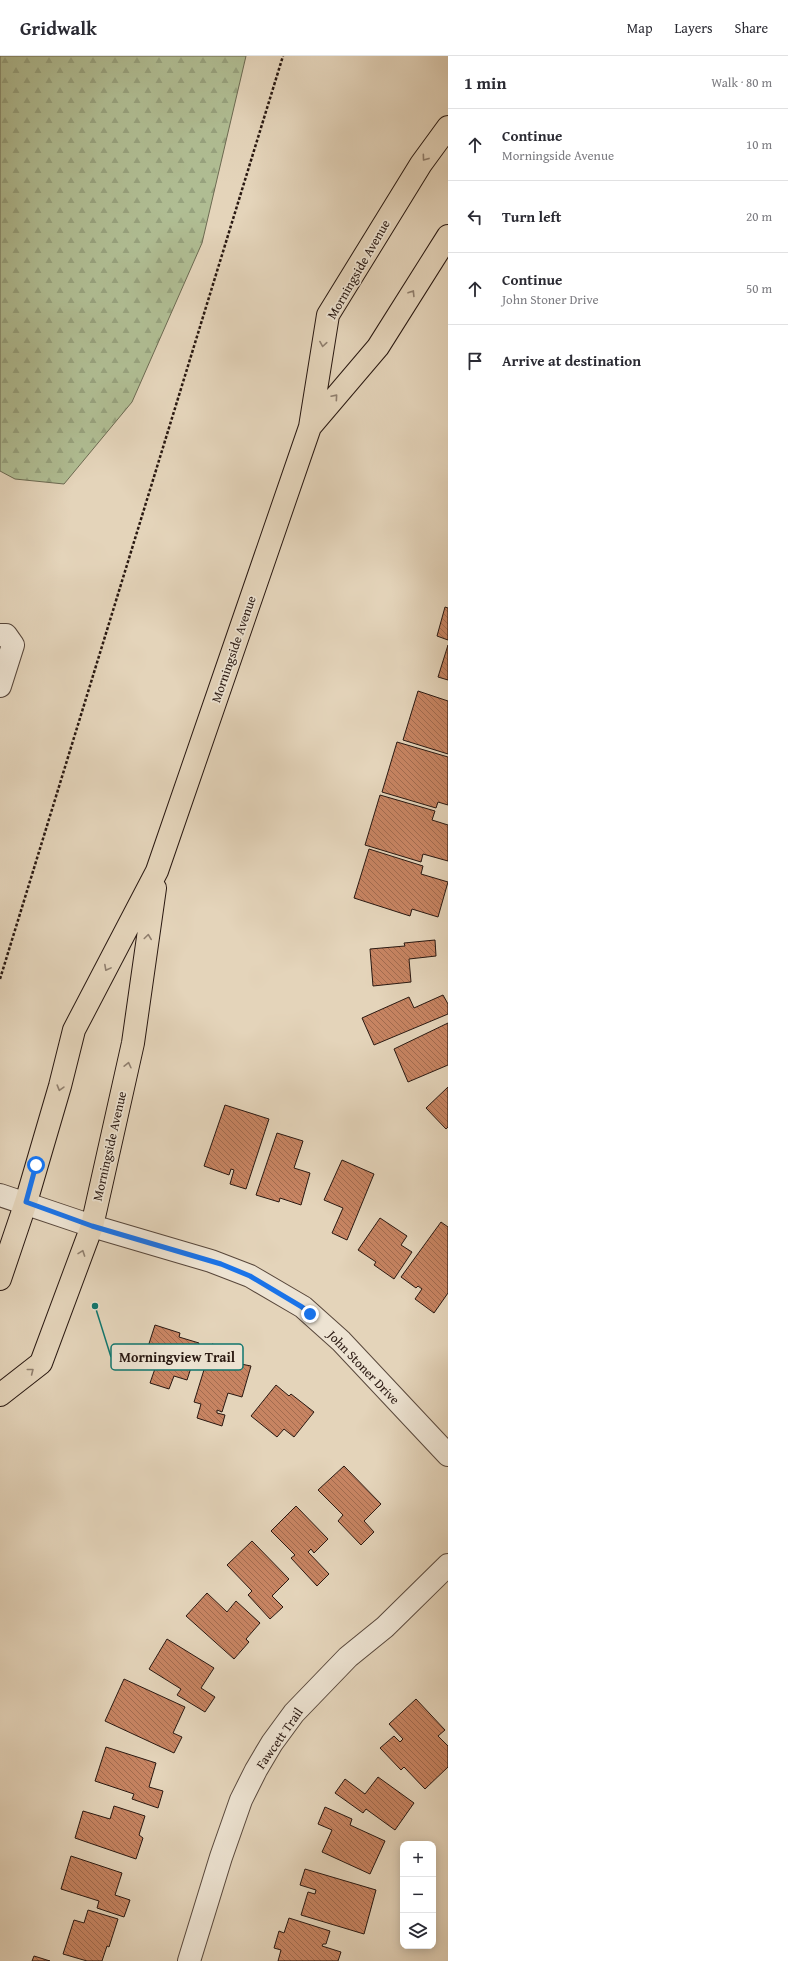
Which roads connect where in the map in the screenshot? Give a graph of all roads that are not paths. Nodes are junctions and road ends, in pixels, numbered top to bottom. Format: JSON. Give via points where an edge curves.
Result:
{"nodes":[{"id":1,"x":448,"y":127,"type":"edge"},
{"id":2,"x":448,"y":236,"type":"edge"},
{"id":3,"x":310,"y":427,"type":"junction"},
{"id":4,"x":3,"y":635,"type":"edge"},
{"id":5,"x":0,"y":686,"type":"edge"},
{"id":6,"x":157,"y":871,"type":"junction"},
{"id":7,"x":0,"y":1195,"type":"edge"},
{"id":8,"x":26,"y":1202,"type":"junction"},
{"id":9,"x":92,"y":1226,"type":"junction"},
{"id":10,"x":0,"y":1279,"type":"edge"},
{"id":11,"x":0,"y":1395,"type":"edge"},
{"id":12,"x":448,"y":1455,"type":"edge"},
{"id":13,"x":448,"y":1565,"type":"edge"},
{"id":14,"x":189,"y":1961,"type":"edge"}],
"edges":[{"from":1,"to":3,"type":"main road","name":"Morningside Avenue","one_way":true,"via":[[421,164],[328,315]]},
{"from":3,"to":2,"type":"main road","name":"Morningside Avenue","one_way":true,"via":[[378,347]]},
{"from":3,"to":6,"type":"main road","name":"Morningside Avenue"},
{"from":4,"to":5,"type":"street","via":[[13,645]]},
{"from":6,"to":8,"type":"main road","name":"Morningside Avenue","one_way":true,"via":[[74,1030]]},
{"from":9,"to":6,"type":"main road","name":"Morningside Avenue","one_way":true,"via":[[132,1043]]},
{"from":7,"to":8,"type":"street","name":"John Stoner Drive"},
{"from":8,"to":9,"type":"street","name":"John Stoner Drive"},
{"from":8,"to":10,"type":"main road","name":"Morningside Avenue"},
{"from":11,"to":9,"type":"main road","name":"Morningside Avenue","one_way":true,"via":[[41,1363]]},
{"from":9,"to":12,"type":"street","name":"John Stoner Drive","via":[[211,1261],[250,1276],[302,1307],[341,1341]]},
{"from":13,"to":14,"type":"street","name":"Fawcett Trail","via":[[385,1627],[348,1657],[294,1713],[272,1743],[241,1800]]}]}
